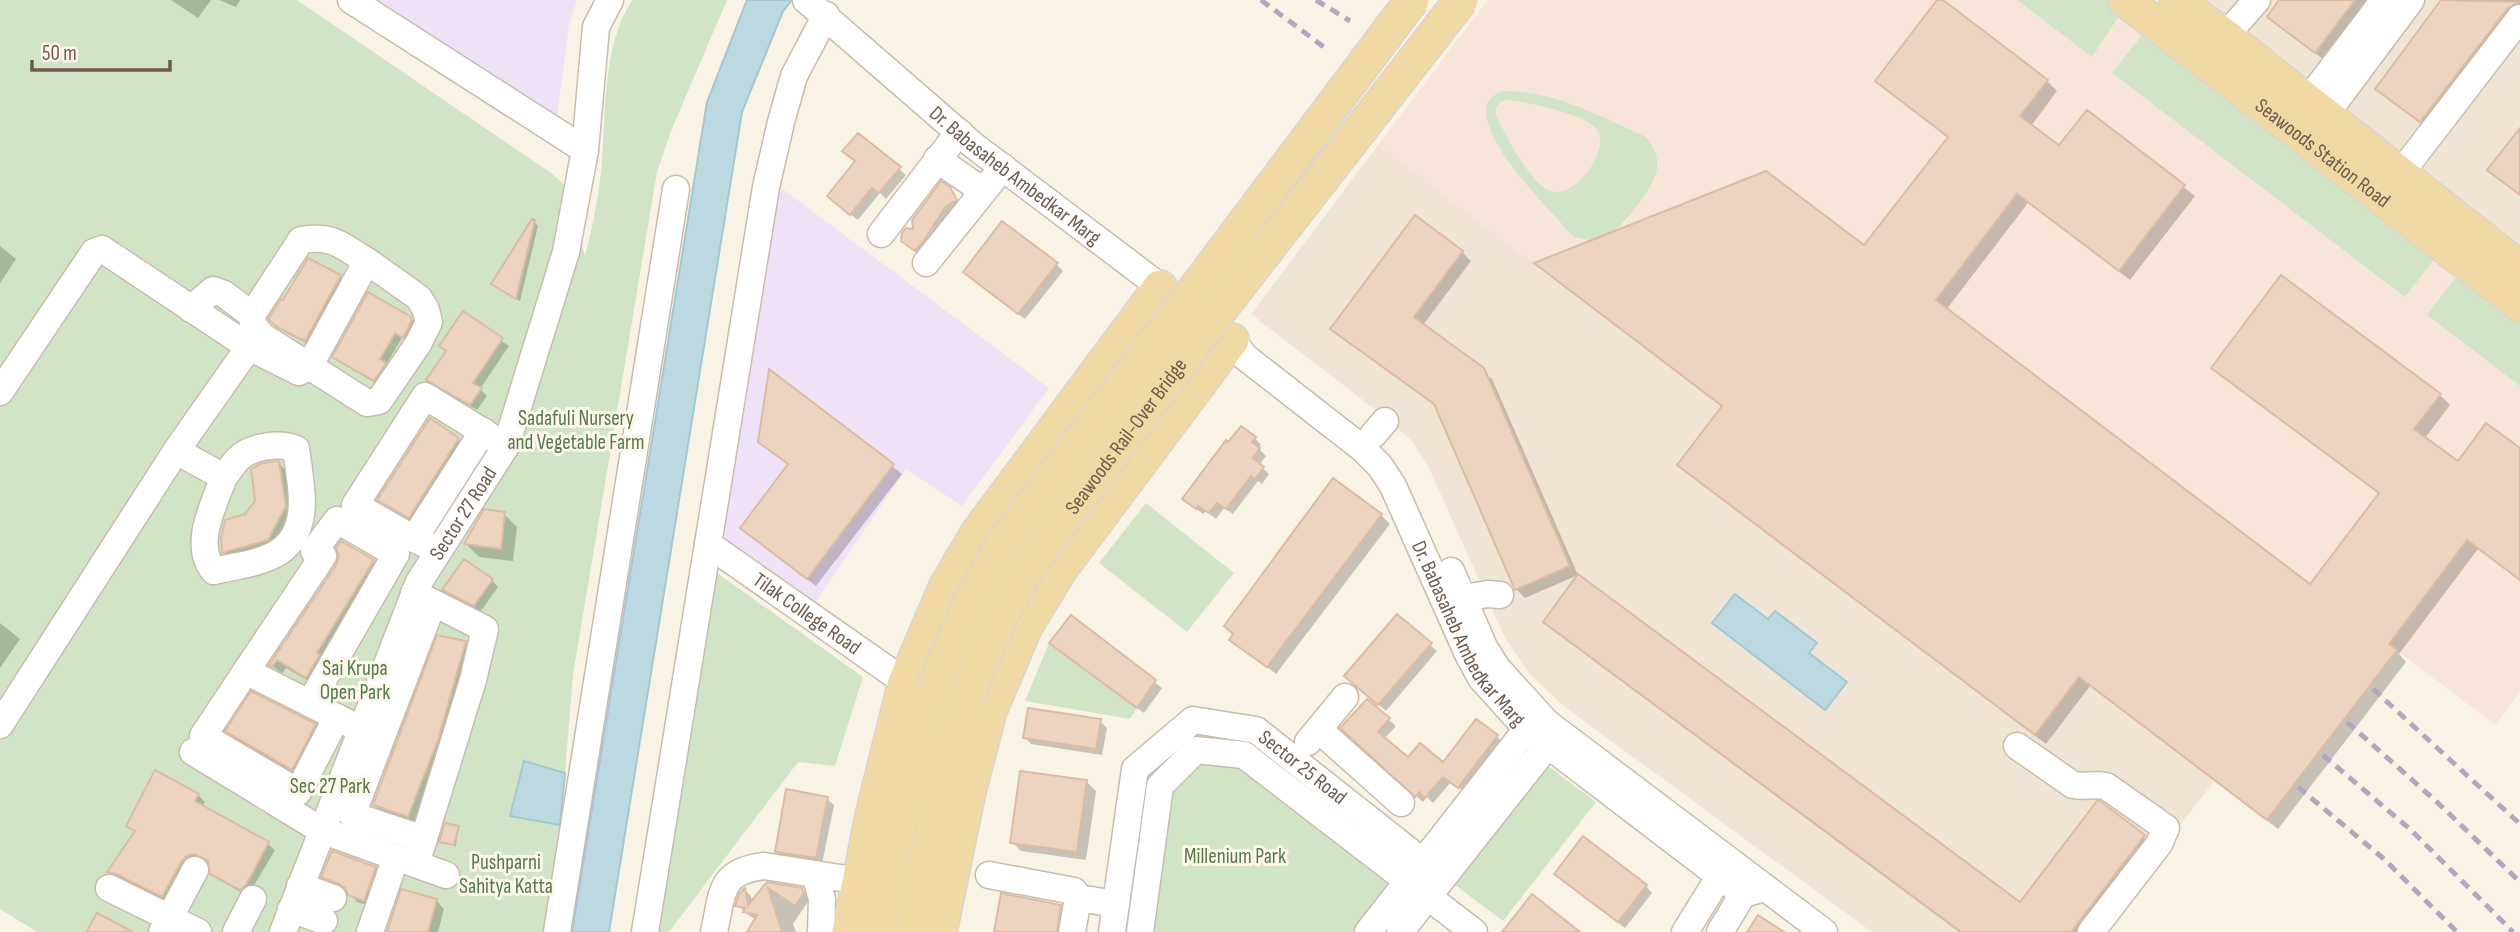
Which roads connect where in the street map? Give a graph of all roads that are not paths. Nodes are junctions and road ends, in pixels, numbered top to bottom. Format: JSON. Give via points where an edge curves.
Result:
{"nodes":[{"id":1,"x":351,"y":0,"type":"edge"},
{"id":2,"x":610,"y":0,"type":"edge"},
{"id":3,"x":1412,"y":0,"type":"edge"},
{"id":4,"x":1461,"y":0,"type":"edge"},
{"id":5,"x":2125,"y":0,"type":"edge"},
{"id":6,"x":2176,"y":0,"type":"edge"},
{"id":7,"x":2257,"y":0,"type":"edge"},
{"id":8,"x":2385,"y":0,"type":"edge"},
{"id":9,"x":2412,"y":0,"type":"edge"},
{"id":10,"x":818,"y":9,"type":"edge"},
{"id":11,"x":2520,"y":18,"type":"edge"},
{"id":12,"x":2225,"y":36,"type":"junction"},
{"id":13,"x":2307,"y":121,"type":"junction"},
{"id":14,"x":959,"y":132,"type":"junction"},
{"id":15,"x":585,"y":150,"type":"junction"},
{"id":16,"x":937,"y":159,"type":"junction"},
{"id":17,"x":1003,"y":167,"type":"junction"},
{"id":18,"x":2400,"y":174,"type":"junction"},
{"id":19,"x":676,"y":189,"type":"dead end"},
{"id":20,"x":983,"y":191,"type":"junction"},
{"id":21,"x":881,"y":234,"type":"dead end"},
{"id":22,"x":367,"y":261,"type":"junction"},
{"id":23,"x":926,"y":263,"type":"dead end"},
{"id":24,"x":1160,"y":287,"type":"junction"},
{"id":25,"x":2517,"y":288,"type":"edge"},
{"id":26,"x":191,"y":309,"type":"junction"},
{"id":27,"x":252,"y":315,"type":"junction"},
{"id":28,"x":1232,"y":340,"type":"junction"},
{"id":29,"x":249,"y":347,"type":"junction"},
{"id":30,"x":310,"y":365,"type":"junction"},
{"id":31,"x":0,"y":392,"type":"edge"},
{"id":32,"x":483,"y":431,"type":"junction"},
{"id":33,"x":506,"y":446,"type":"junction"},
{"id":34,"x":176,"y":451,"type":"junction"},
{"id":35,"x":224,"y":477,"type":"junction"},
{"id":36,"x":414,"y":539,"type":"junction"},
{"id":37,"x":708,"y":544,"type":"junction"},
{"id":38,"x":438,"y":550,"type":"junction"},
{"id":39,"x":1499,"y":596,"type":"dead end"},
{"id":40,"x":424,"y":598,"type":"junction"},
{"id":41,"x":1467,"y":606,"type":"junction"},
{"id":42,"x":247,"y":671,"type":"junction"},
{"id":43,"x":919,"y":687,"type":"junction"},
{"id":44,"x":1345,"y":696,"type":"dead end"},
{"id":45,"x":310,"y":703,"type":"junction"},
{"id":46,"x":1,"y":722,"type":"edge"},
{"id":47,"x":349,"y":723,"type":"junction"},
{"id":48,"x":1319,"y":730,"type":"junction"},
{"id":49,"x":1540,"y":732,"type":"junction"},
{"id":50,"x":2017,"y":746,"type":"dead end"},
{"id":51,"x":198,"y":748,"type":"junction"},
{"id":52,"x":1157,"y":750,"type":"junction"},
{"id":53,"x":1294,"y":760,"type":"junction"},
{"id":54,"x":1176,"y":770,"type":"junction"},
{"id":55,"x":1401,"y":803,"type":"dead end"},
{"id":56,"x":321,"y":830,"type":"junction"},
{"id":57,"x":412,"y":853,"type":"junction"},
{"id":58,"x":195,"y":870,"type":"dead end"},
{"id":59,"x":815,"y":874,"type":"junction"},
{"id":60,"x":989,"y":874,"type":"dead end"},
{"id":61,"x":446,"y":875,"type":"dead end"},
{"id":62,"x":1425,"y":879,"type":"junction"},
{"id":63,"x":859,"y":881,"type":"junction"},
{"id":64,"x":1742,"y":882,"type":"junction"},
{"id":65,"x":108,"y":888,"type":"dead end"},
{"id":66,"x":1078,"y":898,"type":"junction"},
{"id":67,"x":253,"y":899,"type":"dead end"},
{"id":68,"x":1116,"y":904,"type":"junction"},
{"id":69,"x":291,"y":909,"type":"edge"},
{"id":70,"x":328,"y":909,"type":"dead end"},
{"id":71,"x":166,"y":925,"type":"edge"},
{"id":72,"x":198,"y":932,"type":"edge"},
{"id":73,"x":236,"y":932,"type":"edge"},
{"id":74,"x":370,"y":932,"type":"edge"},
{"id":75,"x":557,"y":932,"type":"edge"},
{"id":76,"x":645,"y":932,"type":"edge"},
{"id":77,"x":714,"y":932,"type":"edge"},
{"id":78,"x":821,"y":932,"type":"edge"},
{"id":79,"x":849,"y":932,"type":"edge"},
{"id":80,"x":878,"y":932,"type":"edge"},
{"id":81,"x":912,"y":932,"type":"edge"},
{"id":82,"x":940,"y":932,"type":"edge"},
{"id":83,"x":1072,"y":932,"type":"edge"},
{"id":84,"x":1112,"y":932,"type":"edge"},
{"id":85,"x":1140,"y":932,"type":"edge"},
{"id":86,"x":1368,"y":932,"type":"edge"},
{"id":87,"x":1400,"y":932,"type":"edge"},
{"id":88,"x":1474,"y":932,"type":"edge"},
{"id":89,"x":1685,"y":932,"type":"edge"},
{"id":90,"x":1720,"y":932,"type":"edge"},
{"id":91,"x":1824,"y":932,"type":"edge"},
{"id":92,"x":2091,"y":932,"type":"edge"}],
"edges":[{"from":1,"to":15,"type":"street"},
{"from":2,"to":15,"type":"street","name":"Sector 27 Road","via":[[596,27]]},
{"from":3,"to":43,"type":"main road","name":"Seawoods Rail-Over Bridge","bridge":true,"via":[[1001,547]]},
{"from":4,"to":81,"type":"main road","name":"Seawoods Rail-Over Bridge","bridge":true,"via":[[1210,323],[1029,566],[964,702]]},
{"from":5,"to":13,"type":"main road","name":"Seawoods Station Road"},
{"from":6,"to":12,"type":"main road","name":"Seawoods Station Road"},
{"from":7,"to":12,"type":"street"},
{"from":8,"to":13,"type":"street"},
{"from":9,"to":13,"type":"street"},
{"from":10,"to":14,"type":"street","name":"Dr. Babasaheb Ambedkar Marg"},
{"from":10,"to":37,"type":"street","via":[[794,76],[766,187]]},
{"from":11,"to":18,"type":"street"},
{"from":12,"to":13,"type":"main road","name":"Seawoods Station Road"},
{"from":13,"to":18,"type":"main road","name":"Seawoods Station Road"},
{"from":13,"to":25,"type":"main road","name":"Seawoods Station Road"},
{"from":14,"to":16,"type":"street"},
{"from":14,"to":17,"type":"street","name":"Dr. Babasaheb Ambedkar Marg"},
{"from":15,"to":33,"type":"street","name":"Sector 27 Road","via":[[566,252]]},
{"from":16,"to":20,"type":"street"},
{"from":16,"to":21,"type":"street"},
{"from":17,"to":20,"type":"street"},
{"from":17,"to":24,"type":"street","name":"Dr. Babasaheb Ambedkar Marg"},
{"from":18,"to":25,"type":"main road","name":"Seawoods Station Road"},
{"from":19,"to":75,"type":"street"},
{"from":20,"to":23,"type":"street"},
{"from":22,"to":27,"type":"street","via":[[330,238],[301,240]]},
{"from":22,"to":30,"type":"street"},
{"from":22,"to":30,"type":"street","via":[[419,298],[429,322],[418,344],[379,401],[367,403]]},
{"from":24,"to":28,"type":"street","name":"Dr. Babasaheb Ambedkar Marg"},
{"from":24,"to":43,"type":"main road","via":[[972,541],[936,607]]},
{"from":26,"to":27,"type":"street","via":[[212,290]]},
{"from":26,"to":29,"type":"street"},
{"from":26,"to":31,"type":"street","via":[[102,249],[93,252]]},
{"from":27,"to":30,"type":"street","via":[[262,336]]},
{"from":28,"to":41,"type":"street","name":"Dr. Babasaheb Ambedkar Marg","via":[[1255,344],[1379,428],[1409,478]]},
{"from":28,"to":49,"type":"street","name":"Dr. Babasaheb Ambedkar Marg","via":[[1245,357],[1380,466],[1481,678]]},
{"from":28,"to":82,"type":"main road","via":[[1052,581],[1025,628],[990,711]]},
{"from":29,"to":30,"type":"street","via":[[299,372]]},
{"from":29,"to":34,"type":"street"},
{"from":32,"to":33,"type":"street"},
{"from":32,"to":36,"type":"street"},
{"from":32,"to":36,"type":"street","via":[[425,396],[355,505]]},
{"from":33,"to":38,"type":"street","name":"Sector 27 Road"},
{"from":34,"to":35,"type":"street"},
{"from":34,"to":46,"type":"street"},
{"from":35,"to":35,"type":"street","via":[[246,454],[284,444],[296,450],[303,504],[295,533],[282,550],[214,571],[205,542],[206,524]]},
{"from":36,"to":38,"type":"street"},
{"from":37,"to":43,"type":"street","name":"Tilak College Road"},
{"from":37,"to":76,"type":"street"},
{"from":38,"to":40,"type":"street","name":"Sector 27 Road"},
{"from":39,"to":41,"type":"street","via":[[1488,594]]},
{"from":40,"to":47,"type":"street","name":"Sector 27 Road"},
{"from":40,"to":57,"type":"street","via":[[352,815]]},
{"from":40,"to":57,"type":"street","via":[[485,629],[473,680]]},
{"from":41,"to":49,"type":"street","name":"Dr. Babasaheb Ambedkar Marg","via":[[1484,647]]},
{"from":42,"to":45,"type":"street"},
{"from":42,"to":45,"type":"street","via":[[323,556],[314,551],[337,520],[396,554]]},
{"from":42,"to":51,"type":"street"},
{"from":43,"to":63,"type":"main road","via":[[880,779]]},
{"from":43,"to":80,"type":"main road","name":"Seawoods Rail-Over Bridge"},
{"from":44,"to":48,"type":"street"},
{"from":45,"to":47,"type":"street"},
{"from":47,"to":51,"type":"street","via":[[298,792]]},
{"from":47,"to":56,"type":"street","name":"Sector 27 Road"},
{"from":48,"to":53,"type":"street"},
{"from":48,"to":55,"type":"street"},
{"from":49,"to":62,"type":"street"},
{"from":49,"to":64,"type":"street","name":"Dr. Babasaheb Ambedkar Marg"},
{"from":50,"to":92,"type":"street","via":[[2073,785],[2106,786],[2166,828],[2159,844]]},
{"from":51,"to":56,"type":"street"},
{"from":52,"to":53,"type":"street","name":"Sector 25 Road","via":[[1193,720],[1256,730]]},
{"from":52,"to":54,"type":"street"},
{"from":52,"to":68,"type":"street","name":"Sector 25 Road","via":[[1135,769]]},
{"from":53,"to":62,"type":"street","name":"Sector 25 Road"},
{"from":54,"to":62,"type":"street","name":"Sector 25 Road","via":[[1196,750],[1244,755]]},
{"from":54,"to":85,"type":"street","name":"Sector 25 Road","via":[[1160,786]]},
{"from":56,"to":57,"type":"street"},
{"from":56,"to":69,"type":"street","name":"Sector 27 Road"},
{"from":57,"to":61,"type":"street"},
{"from":57,"to":74,"type":"street"},
{"from":58,"to":71,"type":"street"},
{"from":59,"to":63,"type":"street"},
{"from":59,"to":77,"type":"street","via":[[764,866],[735,874],[725,884]]},
{"from":59,"to":78,"type":"street","via":[[822,899]]},
{"from":60,"to":66,"type":"street","via":[[1074,891]]},
{"from":62,"to":86,"type":"street"},
{"from":62,"to":87,"type":"street"},
{"from":62,"to":88,"type":"street"},
{"from":63,"to":79,"type":"main road"},
{"from":64,"to":89,"type":"street"},
{"from":64,"to":90,"type":"street"},
{"from":64,"to":91,"type":"street","name":"Dr. Babasaheb Ambedkar Marg"},
{"from":65,"to":71,"type":"street"},
{"from":66,"to":68,"type":"street"},
{"from":66,"to":83,"type":"street"},
{"from":67,"to":73,"type":"street"},
{"from":68,"to":84,"type":"street","name":"Sector 25 Road"},
{"from":69,"to":70,"type":"street"},
{"from":71,"to":72,"type":"street"}]}
